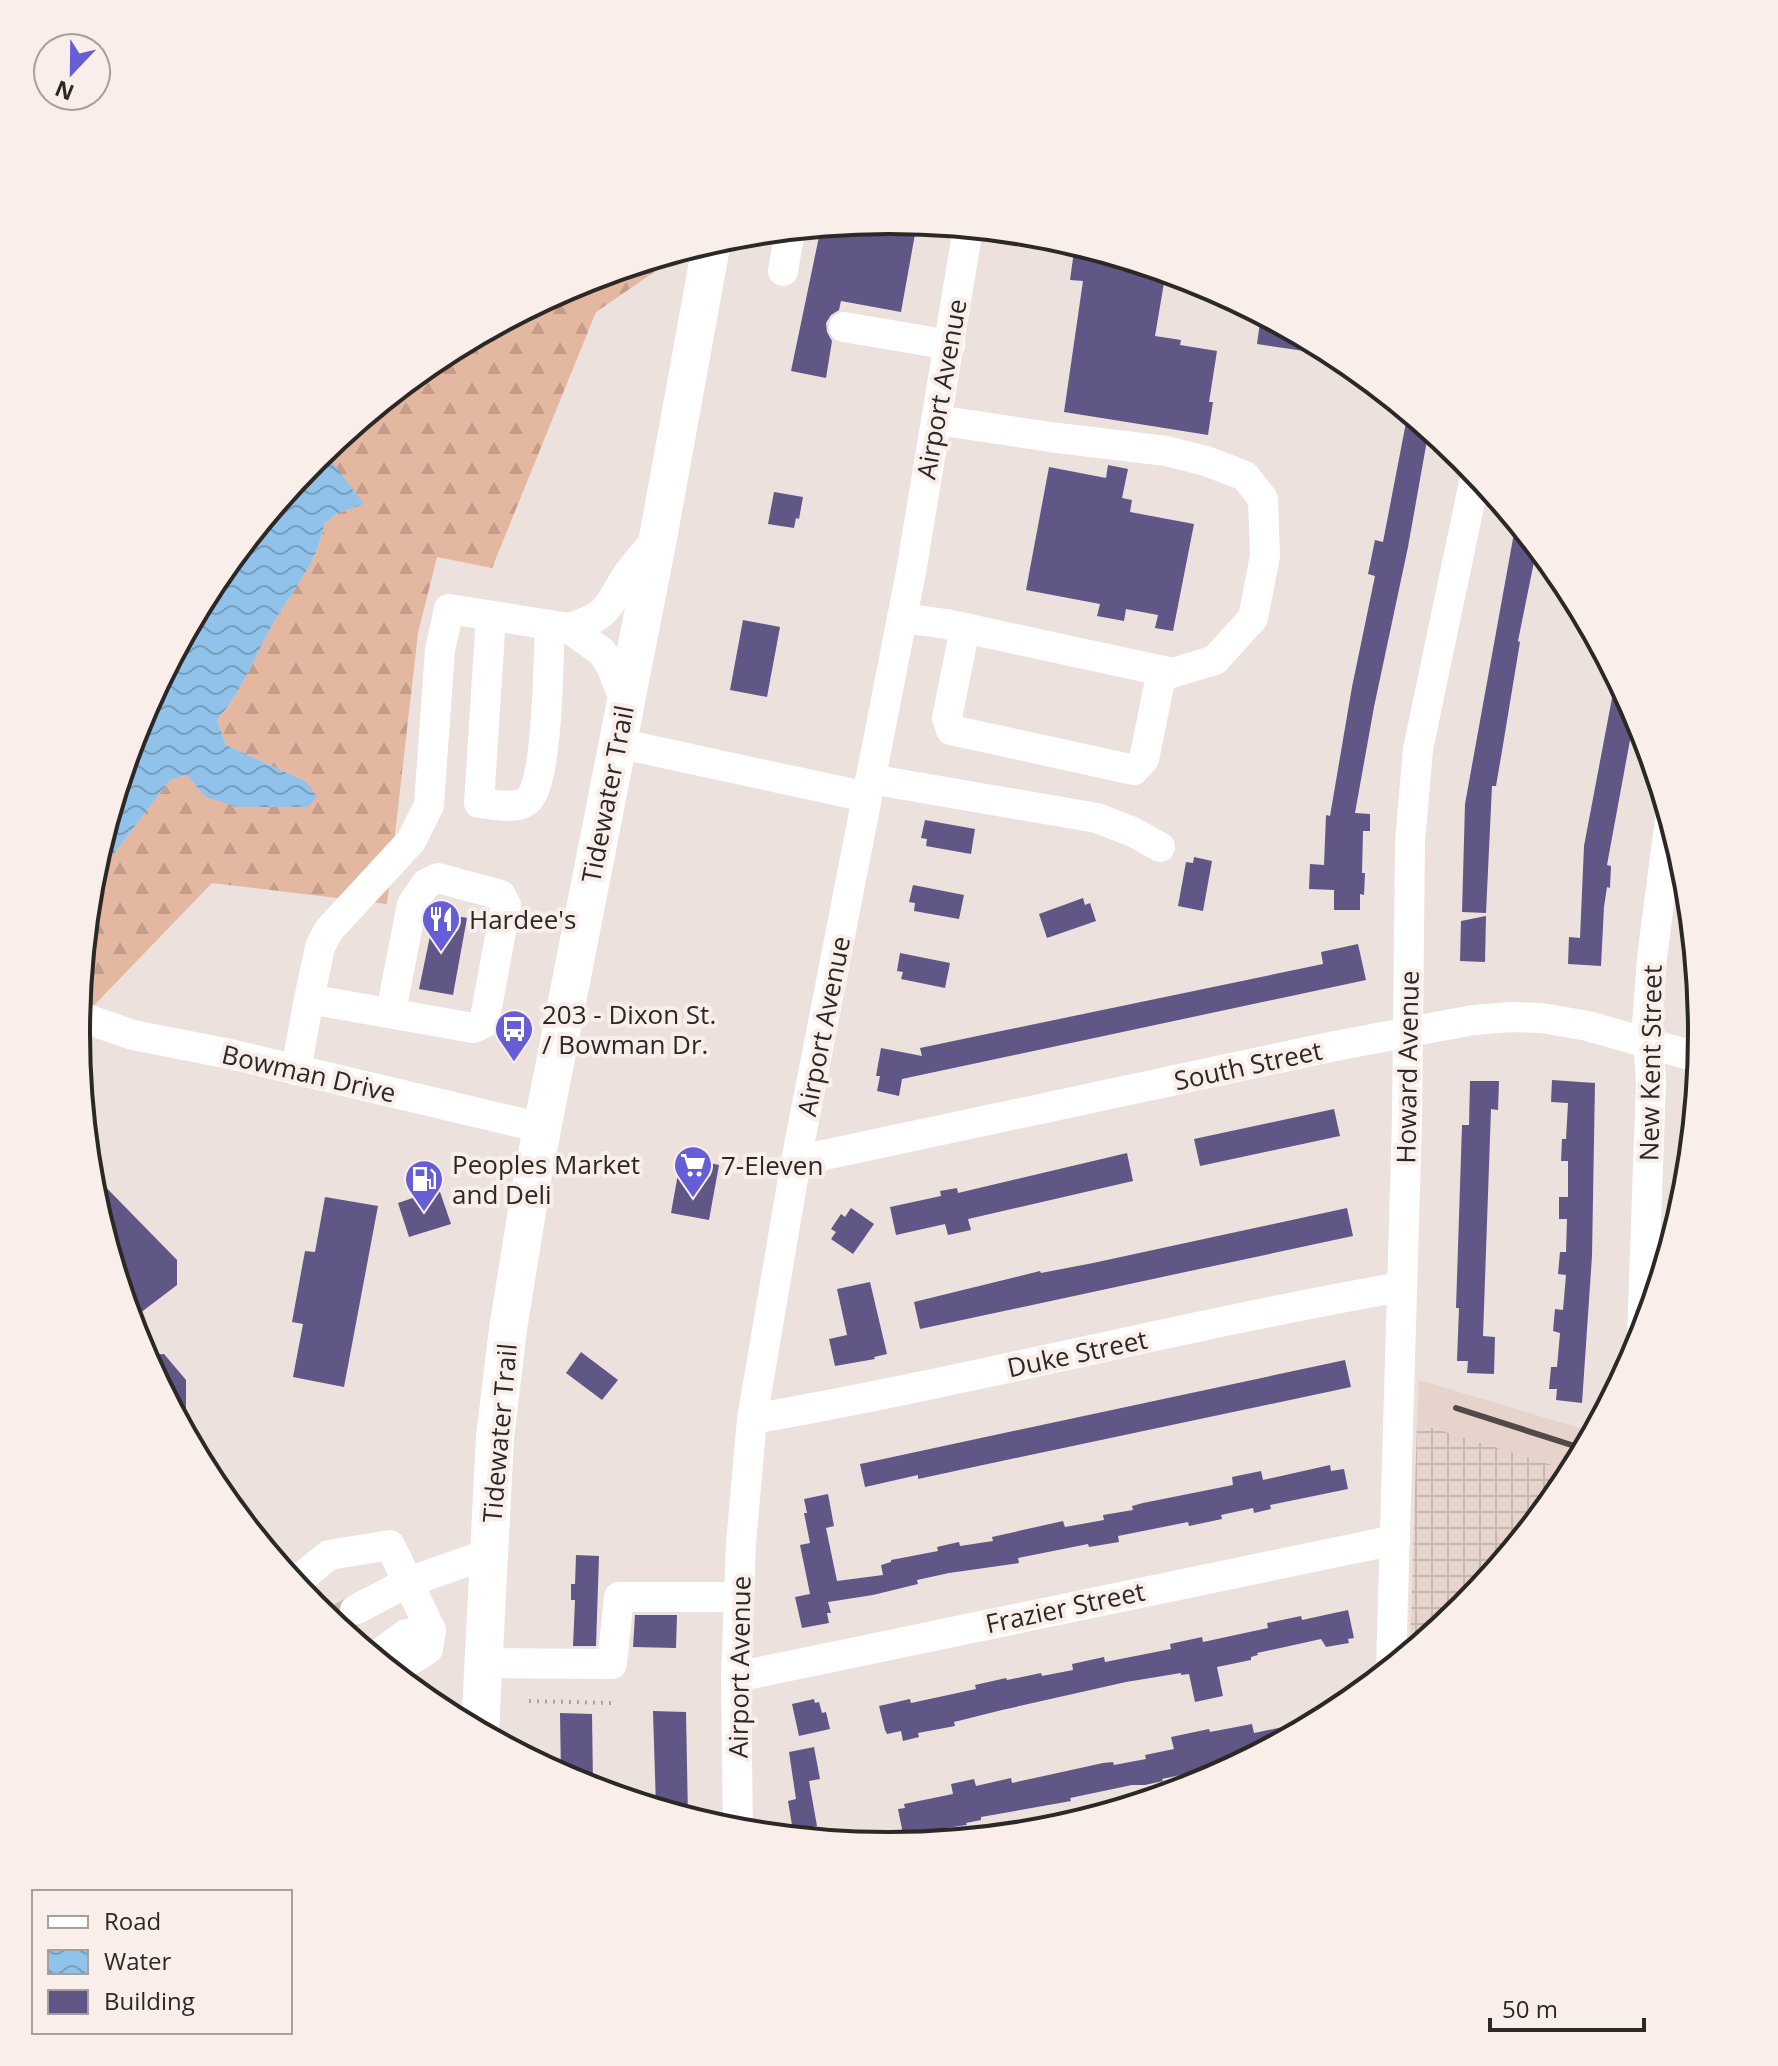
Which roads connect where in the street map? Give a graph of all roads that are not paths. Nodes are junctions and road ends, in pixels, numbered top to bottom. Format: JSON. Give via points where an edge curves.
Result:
{"nodes":[{"id":1,"x":966,"y":238,"type":"edge"},
{"id":2,"x":788,"y":241,"type":"edge"},
{"id":3,"x":710,"y":255,"type":"edge"},
{"id":4,"x":783,"y":271,"type":"dead end"},
{"id":5,"x":844,"y":327,"type":"dead end"},
{"id":6,"x":950,"y":345,"type":"junction"},
{"id":7,"x":937,"y":420,"type":"junction"},
{"id":8,"x":1473,"y":488,"type":"edge"},
{"id":9,"x":658,"y":538,"type":"junction"},
{"id":10,"x":491,"y":616,"type":"junction"},
{"id":11,"x":902,"y":618,"type":"junction"},
{"id":12,"x":560,"y":626,"type":"junction"},
{"id":13,"x":965,"y":628,"type":"junction"},
{"id":14,"x":1162,"y":671,"type":"junction"},
{"id":15,"x":625,"y":702,"type":"junction"},
{"id":16,"x":617,"y":743,"type":"junction"},
{"id":17,"x":869,"y":788,"type":"junction"},
{"id":18,"x":1160,"y":847,"type":"dead end"},
{"id":19,"x":1666,"y":848,"type":"edge"},
{"id":20,"x":309,"y":999,"type":"junction"},
{"id":21,"x":391,"y":1012,"type":"junction"},
{"id":22,"x":90,"y":1020,"type":"edge"},
{"id":23,"x":1407,"y":1032,"type":"junction"},
{"id":24,"x":1648,"y":1043,"type":"junction"},
{"id":25,"x":1687,"y":1054,"type":"edge"},
{"id":26,"x":296,"y":1070,"type":"junction"},
{"id":27,"x":542,"y":1128,"type":"junction"},
{"id":28,"x":796,"y":1161,"type":"junction"},
{"id":29,"x":1401,"y":1287,"type":"junction"},
{"id":30,"x":1646,"y":1291,"type":"edge"},
{"id":31,"x":752,"y":1419,"type":"junction"},
{"id":32,"x":1395,"y":1540,"type":"junction"},
{"id":33,"x":488,"y":1554,"type":"junction"},
{"id":34,"x":303,"y":1576,"type":"edge"},
{"id":35,"x":408,"y":1582,"type":"junction"},
{"id":36,"x":739,"y":1597,"type":"junction"},
{"id":37,"x":344,"y":1617,"type":"tunnel mouth"},
{"id":38,"x":431,"y":1630,"type":"junction"},
{"id":39,"x":383,"y":1651,"type":"edge"},
{"id":40,"x":1391,"y":1654,"type":"edge"},
{"id":41,"x":482,"y":1663,"type":"junction"},
{"id":42,"x":402,"y":1666,"type":"edge"},
{"id":43,"x":736,"y":1677,"type":"junction"},
{"id":44,"x":477,"y":1717,"type":"edge"},
{"id":45,"x":738,"y":1818,"type":"edge"}],
"edges":[{"from":1,"to":6,"type":"street","name":"Airport Avenue"},
{"from":2,"to":4,"type":"street"},
{"from":3,"to":9,"type":"main road","name":"Tidewater Trail"},
{"from":5,"to":6,"type":"street"},
{"from":6,"to":7,"type":"street","name":"Airport Avenue"},
{"from":7,"to":11,"type":"street","name":"Airport Avenue"},
{"from":7,"to":14,"type":"street","via":[[1166,451],[1245,476],[1263,499],[1265,556],[1253,618],[1215,660]]},
{"from":8,"to":23,"type":"street","name":"Howard Avenue","via":[[1418,749],[1410,842]]},
{"from":9,"to":12,"type":"street","via":[[605,612],[591,621]]},
{"from":9,"to":15,"type":"main road","name":"Tidewater Trail"},
{"from":10,"to":12,"type":"street"},
{"from":10,"to":12,"type":"street","via":[[479,803],[518,806],[537,785]]},
{"from":10,"to":20,"type":"street","via":[[449,609],[440,650],[429,805],[411,841],[328,931]]},
{"from":11,"to":13,"type":"street"},
{"from":11,"to":17,"type":"street","name":"Airport Avenue"},
{"from":12,"to":15,"type":"street","via":[[602,652]]},
{"from":13,"to":14,"type":"street"},
{"from":13,"to":14,"type":"street","via":[[947,718],[951,730],[1134,770],[1144,759]]},
{"from":15,"to":16,"type":"main road","name":"Tidewater Trail"},
{"from":16,"to":17,"type":"street"},
{"from":16,"to":27,"type":"main road","name":"Tidewater Trail"},
{"from":17,"to":18,"type":"street","via":[[1097,818]]},
{"from":17,"to":28,"type":"street","name":"Airport Avenue"},
{"from":19,"to":24,"type":"street","name":"New Kent Street"},
{"from":20,"to":21,"type":"street"},
{"from":20,"to":26,"type":"street"},
{"from":21,"to":21,"type":"street","via":[[473,1028],[484,1023],[506,905],[501,895],[438,878],[426,884],[412,904]]},
{"from":22,"to":26,"type":"street","name":"Bowman Drive","via":[[133,1035]]},
{"from":23,"to":24,"type":"street","name":"South Street","via":[[1473,1020],[1542,1018]]},
{"from":23,"to":28,"type":"street","name":"South Street"},
{"from":23,"to":29,"type":"street","name":"Howard Avenue"},
{"from":24,"to":25,"type":"street","name":"South Street"},
{"from":24,"to":30,"type":"street","name":"New Kent Street"},
{"from":26,"to":27,"type":"street","name":"Bowman Drive"},
{"from":27,"to":33,"type":"main road","name":"Tidewater Trail","via":[[508,1329]]},
{"from":28,"to":31,"type":"street","name":"Airport Avenue"},
{"from":29,"to":31,"type":"street","name":"Duke Street"},
{"from":29,"to":32,"type":"street","name":"Howard Avenue"},
{"from":31,"to":36,"type":"street","name":"Airport Avenue"},
{"from":32,"to":40,"type":"street","name":"Howard Avenue"},
{"from":32,"to":43,"type":"street","name":"Frazier Street"},
{"from":33,"to":35,"type":"street"},
{"from":33,"to":41,"type":"main road","name":"Tidewater Trail"},
{"from":34,"to":35,"type":"street","via":[[329,1555],[390,1545]]},
{"from":35,"to":37,"type":"street"},
{"from":35,"to":38,"type":"street"},
{"from":36,"to":41,"type":"street","via":[[619,1597],[612,1664]]},
{"from":36,"to":43,"type":"street","name":"Airport Avenue"},
{"from":38,"to":39,"type":"street","via":[[406,1634]]},
{"from":38,"to":42,"type":"street","via":[[428,1649]]},
{"from":41,"to":44,"type":"main road","name":"Tidewater Trail"},
{"from":43,"to":45,"type":"street","name":"Airport Avenue"}]}
